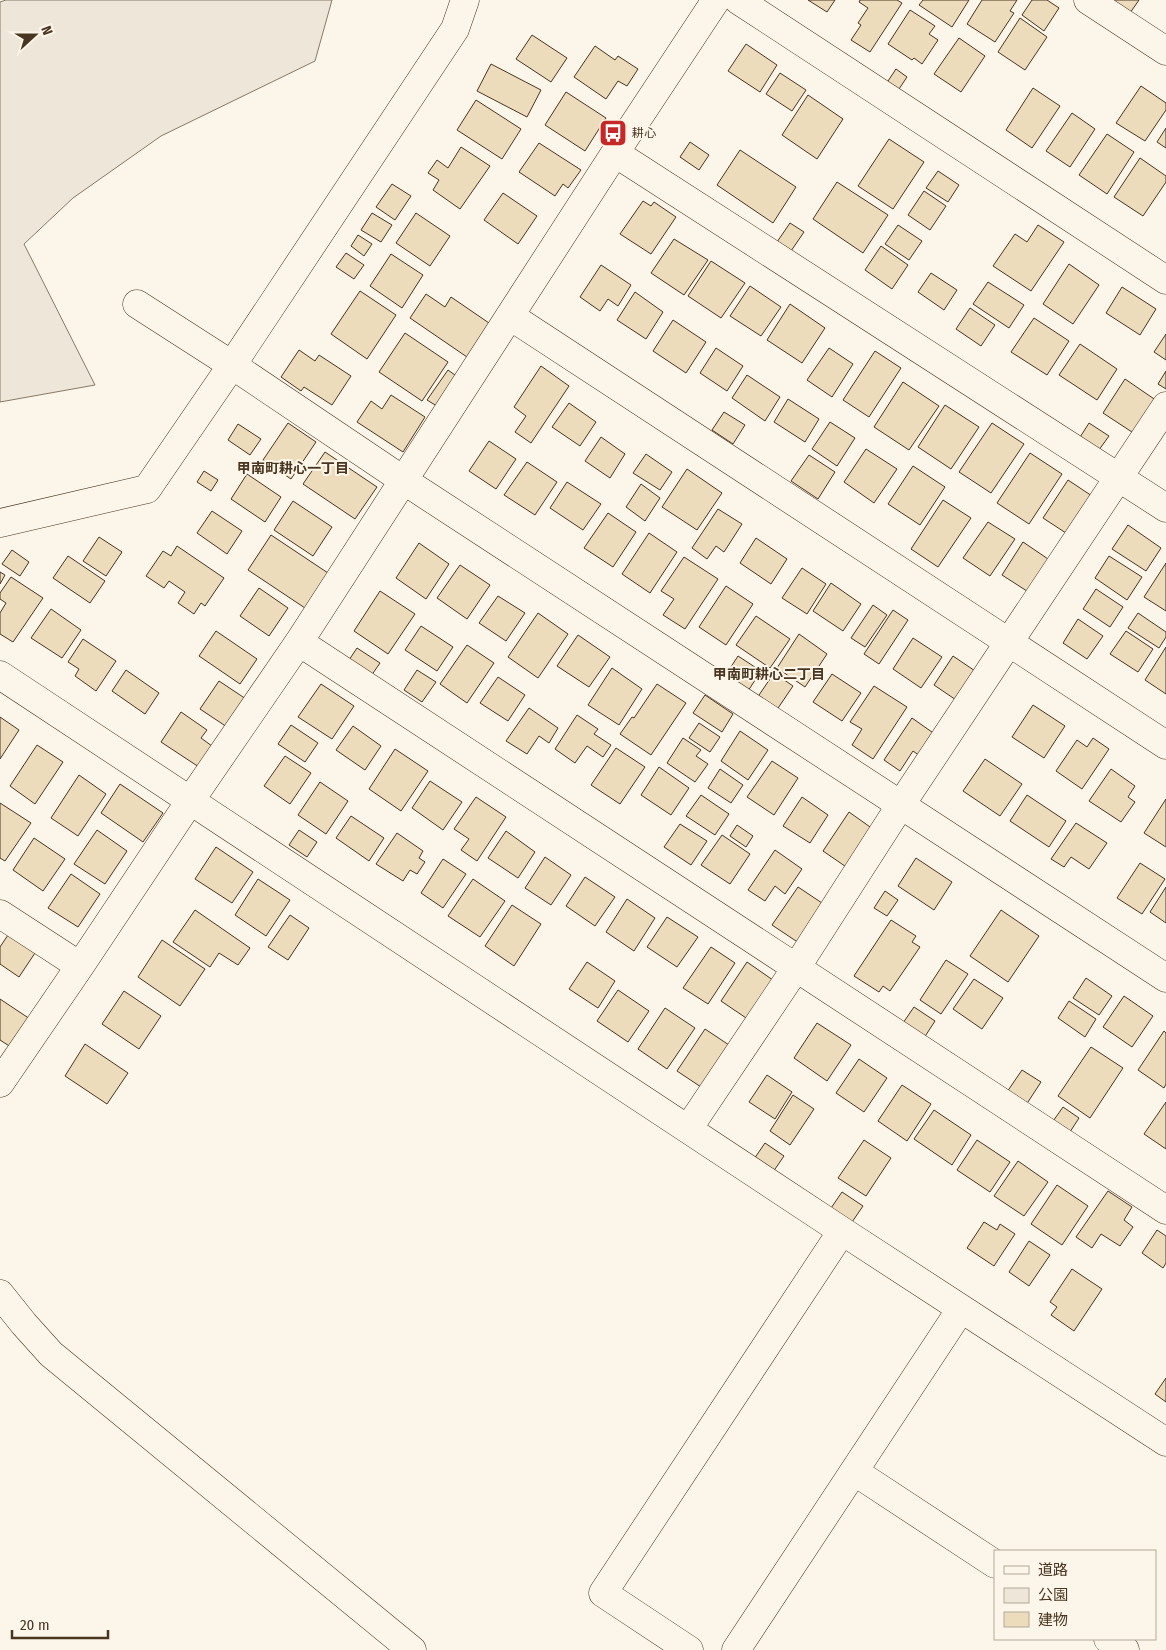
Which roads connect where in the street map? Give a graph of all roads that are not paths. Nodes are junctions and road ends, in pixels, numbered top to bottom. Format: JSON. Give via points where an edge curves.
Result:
{"nodes":[{"id":1,"x":465,"y":0,"type":"edge"},
{"id":2,"x":716,"y":0,"type":"edge"},
{"id":3,"x":738,"y":0,"type":"edge"},
{"id":4,"x":1088,"y":0,"type":"edge"},
{"id":5,"x":1166,"y":51,"type":"edge"},
{"id":6,"x":615,"y":152,"type":"junction"},
{"id":7,"x":1166,"y":280,"type":"edge"},
{"id":8,"x":137,"y":304,"type":"dead end"},
{"id":9,"x":510,"y":316,"type":"junction"},
{"id":10,"x":232,"y":365,"type":"junction"},
{"id":11,"x":1166,"y":406,"type":"edge"},
{"id":12,"x":1119,"y":477,"type":"junction"},
{"id":13,"x":403,"y":480,"type":"junction"},
{"id":14,"x":1166,"y":508,"type":"edge"},
{"id":15,"x":0,"y":523,"type":"edge"},
{"id":16,"x":299,"y":642,"type":"junction"},
{"id":17,"x":1008,"y":642,"type":"junction"},
{"id":18,"x":0,"y":676,"type":"edge"},
{"id":19,"x":1166,"y":744,"type":"edge"},
{"id":20,"x":190,"y":801,"type":"junction"},
{"id":21,"x":900,"y":806,"type":"junction"},
{"id":22,"x":0,"y":914,"type":"edge"},
{"id":23,"x":80,"y":966,"type":"junction"},
{"id":24,"x":796,"y":968,"type":"junction"},
{"id":25,"x":1166,"y":978,"type":"edge"},
{"id":26,"x":0,"y":1083,"type":"edge"},
{"id":27,"x":688,"y":1129,"type":"junction"},
{"id":28,"x":1166,"y":1210,"type":"edge"},
{"id":29,"x":842,"y":1231,"type":"junction"},
{"id":30,"x":0,"y":1294,"type":"edge"},
{"id":31,"x":962,"y":1309,"type":"junction"},
{"id":32,"x":1166,"y":1442,"type":"edge"},
{"id":33,"x":855,"y":1472,"type":"junction"},
{"id":34,"x":994,"y":1563,"type":"edge"},
{"id":35,"x":1110,"y":1640,"type":"edge"},
{"id":36,"x":412,"y":1650,"type":"edge"},
{"id":37,"x":689,"y":1650,"type":"edge"},
{"id":38,"x":736,"y":1650,"type":"edge"},
{"id":39,"x":1125,"y":1650,"type":"edge"}],
"edges":[{"from":1,"to":10,"type":"street","via":[[455,29]]},
{"from":2,"to":6,"type":"street"},
{"from":3,"to":7,"type":"street"},
{"from":4,"to":5,"type":"street"},
{"from":6,"to":9,"type":"street"},
{"from":6,"to":12,"type":"street"},
{"from":8,"to":10,"type":"street"},
{"from":9,"to":13,"type":"street"},
{"from":9,"to":17,"type":"street"},
{"from":10,"to":13,"type":"street"},
{"from":10,"to":15,"type":"street","via":[[148,489]]},
{"from":11,"to":12,"type":"street"},
{"from":12,"to":14,"type":"street"},
{"from":12,"to":17,"type":"street"},
{"from":13,"to":16,"type":"street"},
{"from":13,"to":21,"type":"street"},
{"from":16,"to":20,"type":"street"},
{"from":16,"to":24,"type":"street"},
{"from":17,"to":19,"type":"street"},
{"from":17,"to":21,"type":"street"},
{"from":18,"to":20,"type":"street"},
{"from":20,"to":23,"type":"street"},
{"from":20,"to":27,"type":"street"},
{"from":21,"to":24,"type":"street"},
{"from":21,"to":25,"type":"street"},
{"from":22,"to":23,"type":"street"},
{"from":23,"to":26,"type":"street"},
{"from":24,"to":27,"type":"street"},
{"from":24,"to":28,"type":"street"},
{"from":27,"to":29,"type":"street"},
{"from":29,"to":31,"type":"street"},
{"from":29,"to":37,"type":"street","via":[[603,1593]]},
{"from":30,"to":36,"type":"street","via":[[51,1354]]},
{"from":31,"to":32,"type":"street"},
{"from":31,"to":33,"type":"street"},
{"from":33,"to":34,"type":"street"},
{"from":33,"to":38,"type":"street"},
{"from":35,"to":39,"type":"street"}]}
